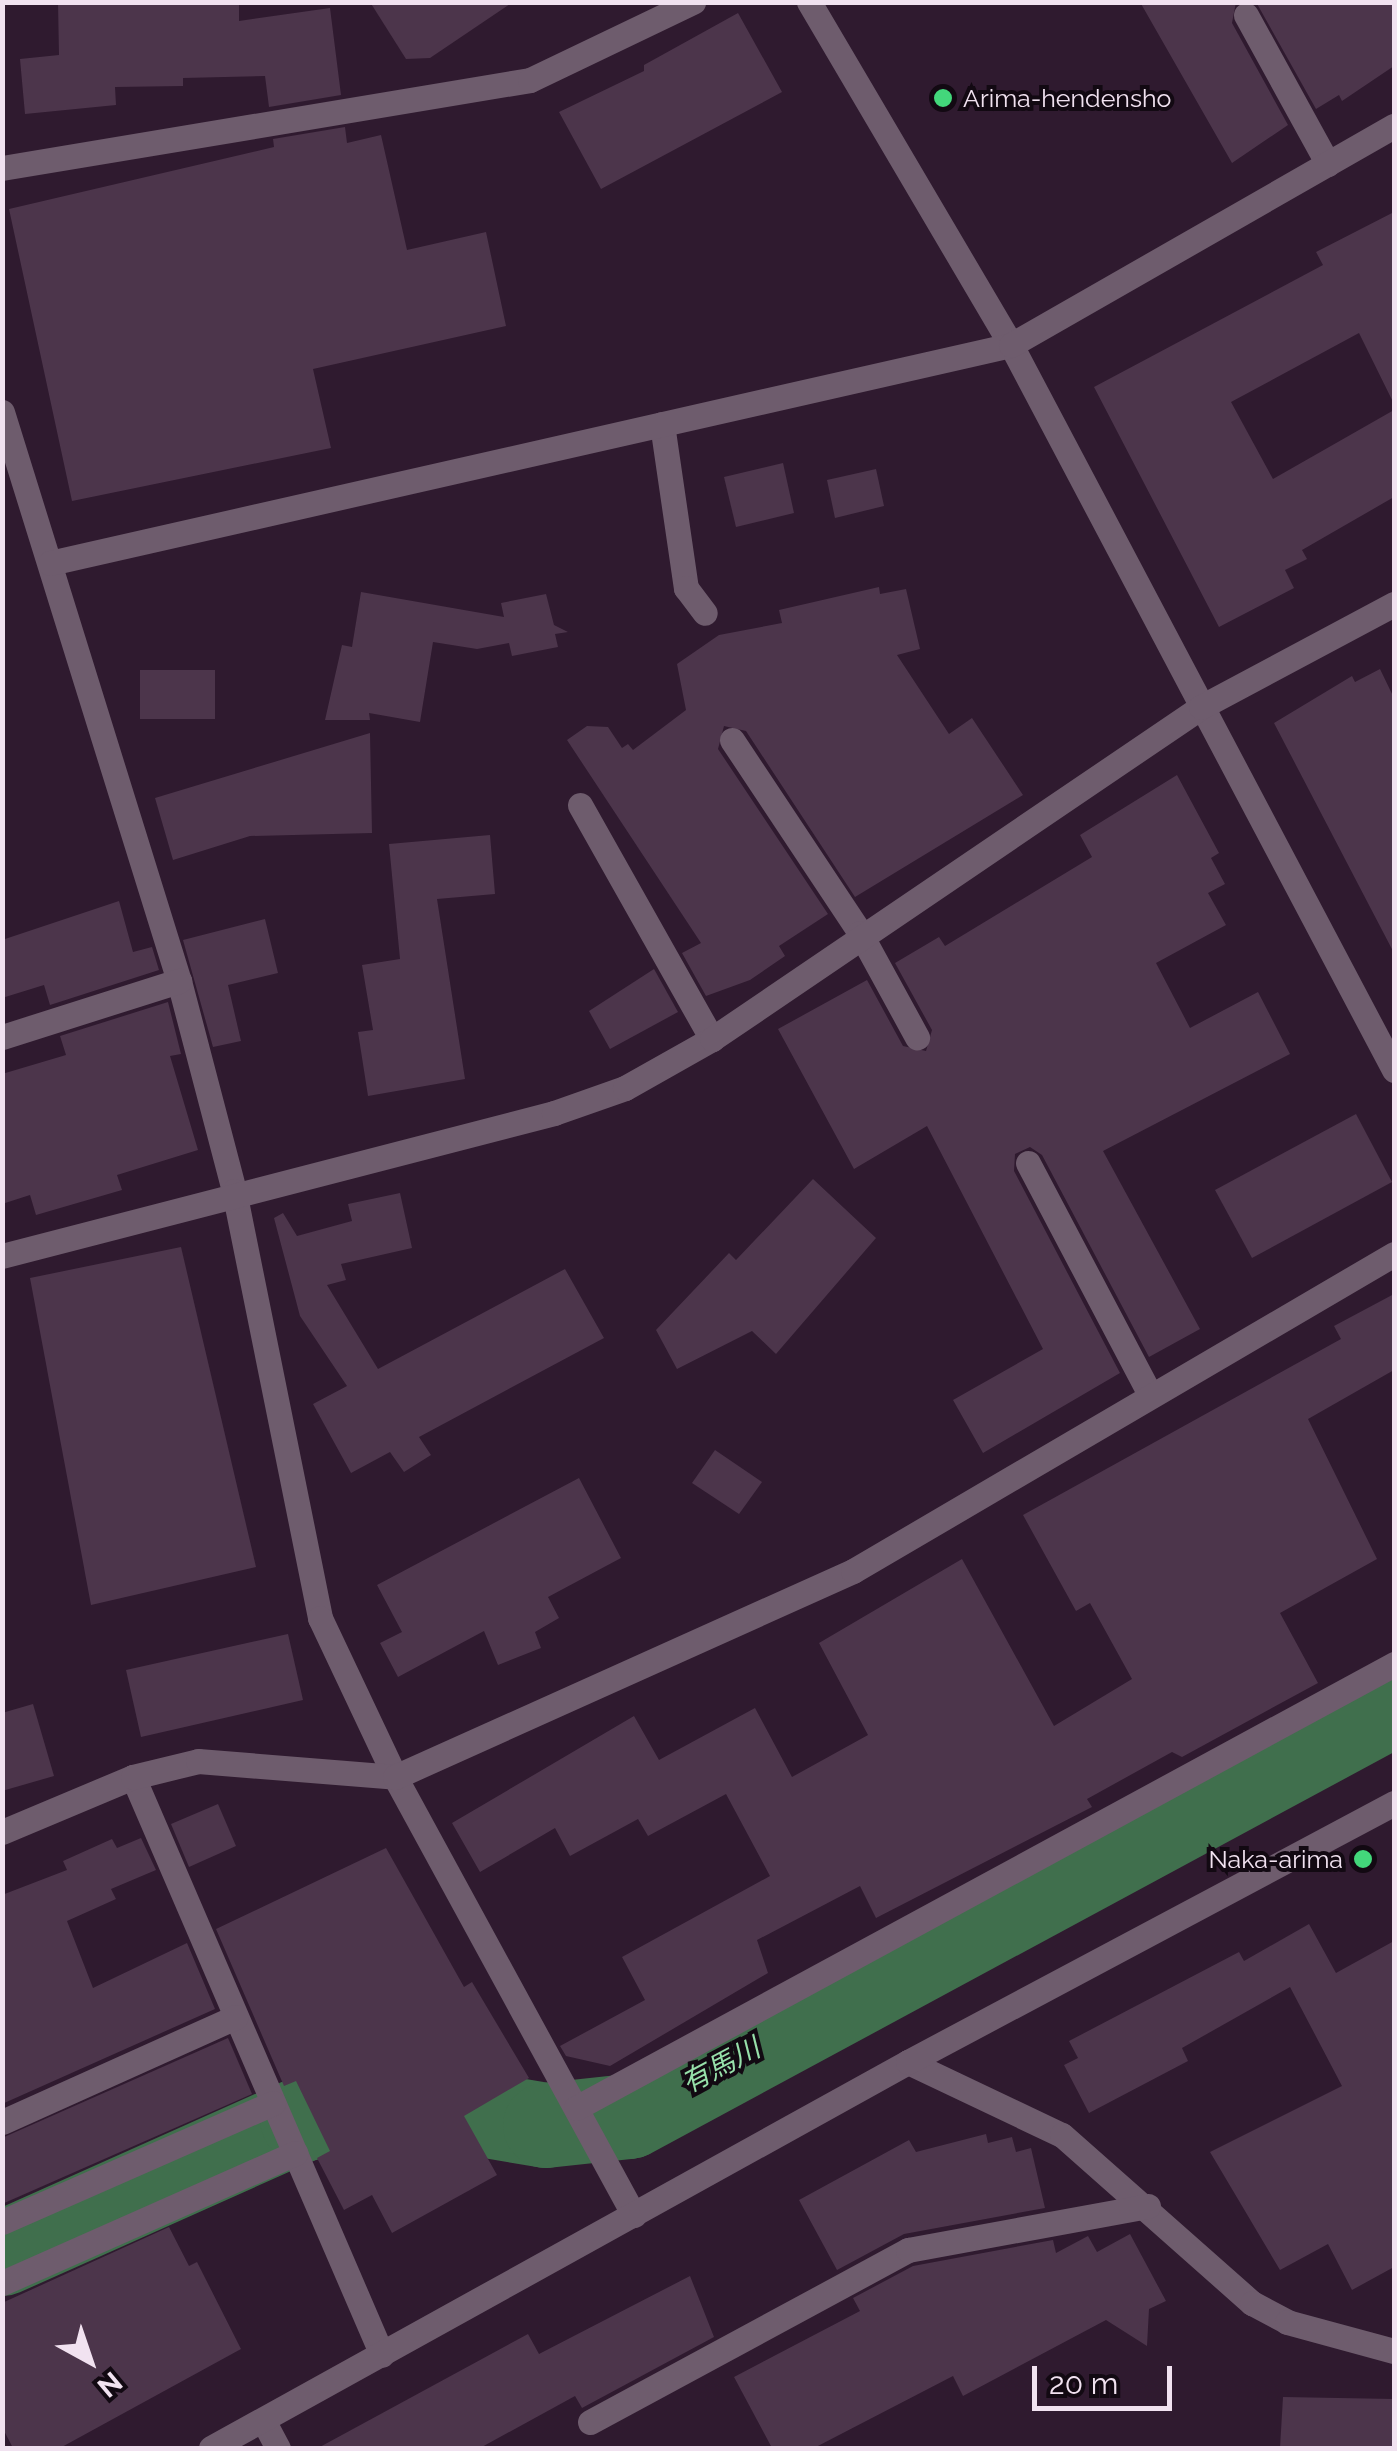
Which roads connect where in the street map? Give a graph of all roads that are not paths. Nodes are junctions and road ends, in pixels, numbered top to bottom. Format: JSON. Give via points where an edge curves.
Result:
{"nodes":[{"id":1,"x":694,"y":2,"type":"edge"},
{"id":2,"x":809,"y":2,"type":"edge"},
{"id":3,"x":1246,"y":16,"type":"dead end"},
{"id":4,"x":1394,"y":126,"type":"edge"},
{"id":5,"x":1328,"y":164,"type":"junction"},
{"id":6,"x":2,"y":168,"type":"edge"},
{"id":7,"x":1011,"y":345,"type":"junction"},
{"id":8,"x":2,"y":412,"type":"edge"},
{"id":9,"x":662,"y":424,"type":"junction"},
{"id":10,"x":50,"y":563,"type":"junction"},
{"id":11,"x":1394,"y":604,"type":"edge"},
{"id":12,"x":705,"y":613,"type":"dead end"},
{"id":13,"x":1201,"y":706,"type":"junction"},
{"id":14,"x":732,"y":740,"type":"dead end"},
{"id":15,"x":580,"y":805,"type":"dead end"},
{"id":16,"x":860,"y":933,"type":"junction"},
{"id":17,"x":179,"y":982,"type":"junction"},
{"id":18,"x":2,"y":1037,"type":"edge"},
{"id":19,"x":917,"y":1037,"type":"dead end"},
{"id":20,"x":712,"y":1039,"type":"junction"},
{"id":21,"x":1394,"y":1070,"type":"edge"},
{"id":22,"x":1028,"y":1163,"type":"dead end"},
{"id":23,"x":234,"y":1191,"type":"junction"},
{"id":24,"x":1394,"y":1254,"type":"edge"},
{"id":25,"x":2,"y":1256,"type":"edge"},
{"id":26,"x":1150,"y":1394,"type":"junction"},
{"id":27,"x":1394,"y":1664,"type":"edge"},
{"id":28,"x":133,"y":1777,"type":"junction"},
{"id":29,"x":394,"y":1777,"type":"junction"},
{"id":30,"x":1394,"y":1803,"type":"edge"},
{"id":31,"x":2,"y":1832,"type":"edge"},
{"id":32,"x":236,"y":2018,"type":"junction"},
{"id":33,"x":908,"y":2062,"type":"junction"},
{"id":34,"x":274,"y":2105,"type":"junction"},
{"id":35,"x":577,"y":2109,"type":"junction"},
{"id":36,"x":2,"y":2122,"type":"edge"},
{"id":37,"x":294,"y":2151,"type":"junction"},
{"id":38,"x":1148,"y":2206,"type":"junction"},
{"id":39,"x":634,"y":2213,"type":"junction"},
{"id":40,"x":2,"y":2222,"type":"edge"},
{"id":41,"x":2,"y":2283,"type":"edge"},
{"id":42,"x":1394,"y":2351,"type":"edge"},
{"id":43,"x":382,"y":2355,"type":"junction"},
{"id":44,"x":263,"y":2420,"type":"junction"},
{"id":45,"x":590,"y":2422,"type":"dead end"},
{"id":46,"x":211,"y":2448,"type":"edge"},
{"id":47,"x":278,"y":2448,"type":"edge"}],
"edges":[{"from":1,"to":6,"type":"street","via":[[530,80]]},
{"from":2,"to":7,"type":"street"},
{"from":3,"to":5,"type":"street"},
{"from":4,"to":5,"type":"street"},
{"from":5,"to":7,"type":"street"},
{"from":7,"to":9,"type":"street"},
{"from":7,"to":13,"type":"street"},
{"from":8,"to":10,"type":"street"},
{"from":9,"to":10,"type":"street"},
{"from":9,"to":12,"type":"street","via":[[686,588]]},
{"from":10,"to":17,"type":"street"},
{"from":11,"to":13,"type":"street"},
{"from":13,"to":16,"type":"street"},
{"from":13,"to":21,"type":"street"},
{"from":14,"to":16,"type":"street"},
{"from":15,"to":20,"type":"street"},
{"from":16,"to":19,"type":"street"},
{"from":16,"to":20,"type":"street"},
{"from":17,"to":18,"type":"street"},
{"from":17,"to":23,"type":"street"},
{"from":20,"to":23,"type":"street","via":[[625,1088],[554,1113]]},
{"from":22,"to":26,"type":"street"},
{"from":23,"to":25,"type":"street"},
{"from":23,"to":29,"type":"street","via":[[320,1618]]},
{"from":24,"to":26,"type":"street"},
{"from":26,"to":29,"type":"street","via":[[853,1571]]},
{"from":27,"to":35,"type":"street"},
{"from":28,"to":29,"type":"street","via":[[198,1762]]},
{"from":28,"to":31,"type":"street"},
{"from":28,"to":32,"type":"street"},
{"from":29,"to":35,"type":"street"},
{"from":30,"to":33,"type":"street"},
{"from":32,"to":34,"type":"street"},
{"from":32,"to":36,"type":"street"},
{"from":33,"to":38,"type":"street","via":[[1062,2134]]},
{"from":33,"to":39,"type":"street"},
{"from":34,"to":37,"type":"street"},
{"from":34,"to":40,"type":"street"},
{"from":35,"to":39,"type":"street"},
{"from":37,"to":41,"type":"street"},
{"from":37,"to":43,"type":"street"},
{"from":38,"to":42,"type":"street","via":[[1252,2303],[1286,2322]]},
{"from":38,"to":45,"type":"street","via":[[908,2250]]},
{"from":39,"to":43,"type":"street"},
{"from":43,"to":44,"type":"street"},
{"from":44,"to":46,"type":"street"},
{"from":44,"to":47,"type":"street"}]}
